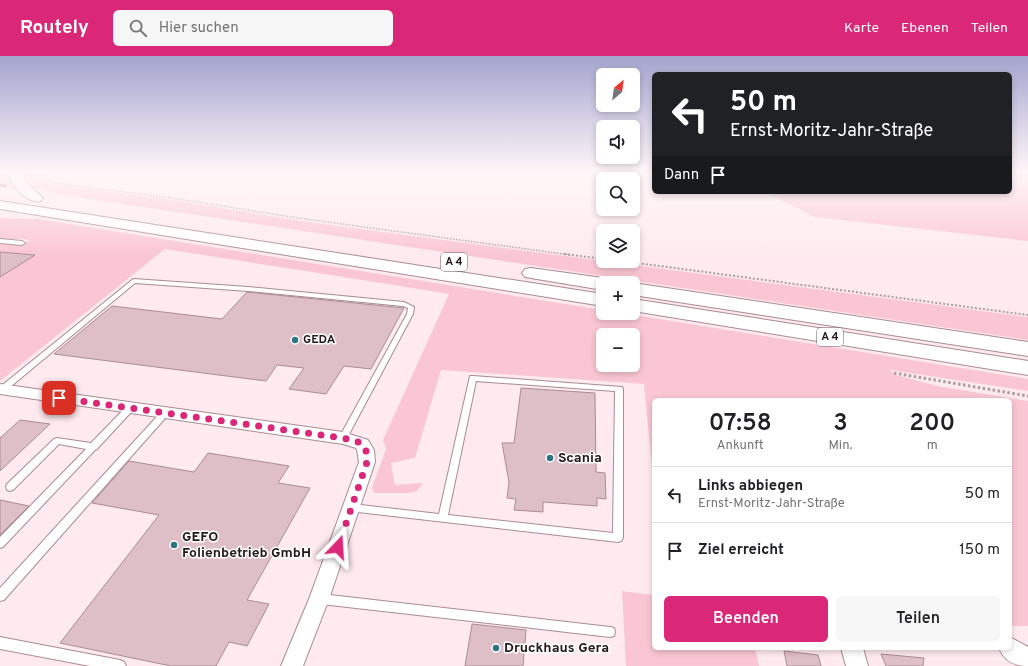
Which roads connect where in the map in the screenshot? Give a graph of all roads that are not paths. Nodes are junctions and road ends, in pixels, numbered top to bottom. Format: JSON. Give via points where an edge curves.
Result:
{"nodes":[{"id":1,"x":52,"y":200,"type":"edge"},
{"id":2,"x":0,"y":205,"type":"edge"},
{"id":3,"x":49,"y":212,"type":"junction"},
{"id":4,"x":0,"y":215,"type":"edge"},
{"id":5,"x":0,"y":241,"type":"edge"},
{"id":6,"x":22,"y":243,"type":"dead end"},
{"id":7,"x":596,"y":283,"type":"edge"},
{"id":8,"x":640,"y":290,"type":"edge"},
{"id":9,"x":596,"y":299,"type":"edge"},
{"id":10,"x":640,"y":306,"type":"edge"},
{"id":11,"x":1028,"y":349,"type":"edge"},
{"id":12,"x":1028,"y":368,"type":"edge"},
{"id":13,"x":1,"y":390,"type":"edge"},
{"id":14,"x":130,"y":408,"type":"junction"},
{"id":15,"x":165,"y":413,"type":"junction"},
{"id":16,"x":350,"y":440,"type":"junction"},
{"id":17,"x":94,"y":447,"type":"junction"},
{"id":18,"x":10,"y":487,"type":"dead end"},
{"id":19,"x":352,"y":508,"type":"junction"},
{"id":20,"x":442,"y":518,"type":"junction"},
{"id":21,"x":0,"y":544,"type":"edge"},
{"id":22,"x":0,"y":596,"type":"edge"},
{"id":23,"x":319,"y":599,"type":"junction"},
{"id":24,"x":610,"y":632,"type":"dead end"},
{"id":25,"x":0,"y":643,"type":"edge"},
{"id":26,"x":1012,"y":649,"type":"edge"},
{"id":27,"x":853,"y":650,"type":"edge"},
{"id":28,"x":1028,"y":661,"type":"edge"},
{"id":29,"x":120,"y":666,"type":"edge"},
{"id":30,"x":292,"y":666,"type":"edge"},
{"id":31,"x":857,"y":666,"type":"edge"}],
"edges":[{"from":1,"to":7,"type":"highway","number":"A 4"},
{"from":2,"to":3,"type":"highway","number":"A 4"},
{"from":3,"to":4,"type":"highway"},
{"from":3,"to":9,"type":"highway","number":"A 4"},
{"from":5,"to":6,"type":"lane"},
{"from":8,"to":11,"type":"highway","number":"A 4"},
{"from":10,"to":12,"type":"highway","number":"A 4"},
{"from":13,"to":14,"type":"street"},
{"from":13,"to":16,"type":"lane","via":[[134,281],[404,304],[411,307],[410,314]]},
{"from":14,"to":15,"type":"street"},
{"from":14,"to":17,"type":"lane"},
{"from":15,"to":16,"type":"street"},
{"from":15,"to":22,"type":"lane"},
{"from":16,"to":19,"type":"street","via":[[364,445],[367,450],[367,462]]},
{"from":17,"to":18,"type":"lane","via":[[57,441]]},
{"from":17,"to":21,"type":"lane"},
{"from":19,"to":20,"type":"lane"},
{"from":19,"to":23,"type":"street"},
{"from":20,"to":20,"type":"lane","via":[[618,538],[619,389],[473,378]]},
{"from":23,"to":24,"type":"lane"},
{"from":23,"to":30,"type":"street"},
{"from":25,"to":29,"type":"lane"},
{"from":26,"to":28,"type":"street"},
{"from":27,"to":31,"type":"street"}]}
